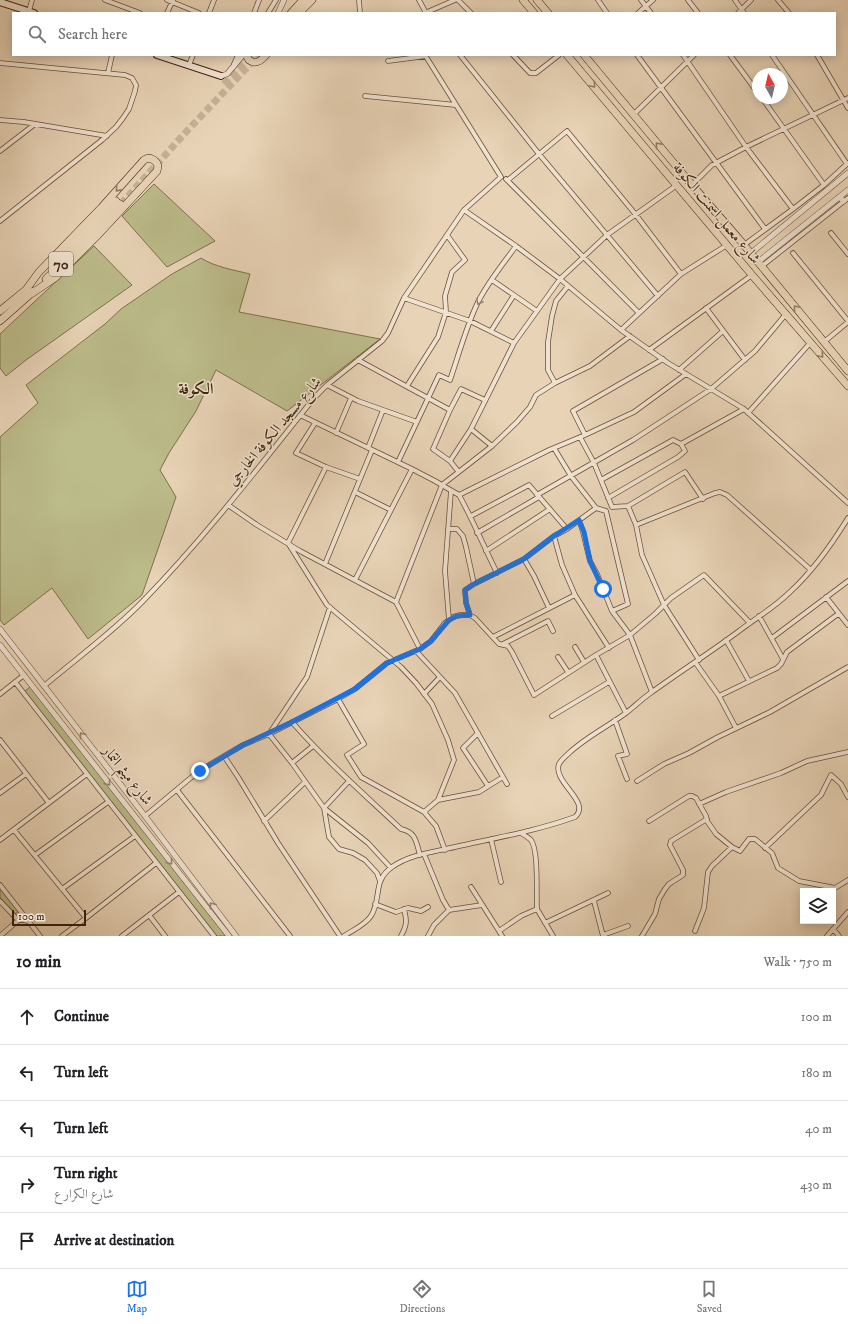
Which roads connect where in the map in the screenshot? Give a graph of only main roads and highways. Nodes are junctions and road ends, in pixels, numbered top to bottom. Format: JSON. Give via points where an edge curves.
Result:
{"nodes":[{"id":1,"x":298,"y":0,"type":"edge"},
{"id":2,"x":304,"y":0,"type":"edge"},
{"id":3,"x":312,"y":0,"type":"edge"},
{"id":4,"x":316,"y":0,"type":"edge"},
{"id":5,"x":523,"y":0,"type":"edge"},
{"id":6,"x":537,"y":0,"type":"edge"},
{"id":7,"x":0,"y":2,"type":"edge"},
{"id":8,"x":32,"y":12,"type":"edge"},
{"id":9,"x":290,"y":12,"type":"edge"},
{"id":10,"x":290,"y":12,"type":"edge"},
{"id":11,"x":304,"y":12,"type":"edge"},
{"id":12,"x":304,"y":12,"type":"edge"},
{"id":13,"x":533,"y":12,"type":"edge"},
{"id":14,"x":547,"y":12,"type":"edge"},
{"id":15,"x":160,"y":56,"type":"edge"},
{"id":16,"x":247,"y":56,"type":"edge"},
{"id":17,"x":265,"y":56,"type":"edge"},
{"id":18,"x":569,"y":56,"type":"edge"},
{"id":19,"x":586,"y":56,"type":"edge"},
{"id":20,"x":574,"y":63,"type":"junction"},
{"id":21,"x":221,"y":76,"type":"road end"},
{"id":22,"x":118,"y":202,"type":"tunnel mouth"},
{"id":23,"x":767,"y":272,"type":"junction"},
{"id":24,"x":757,"y":281,"type":"junction"},
{"id":25,"x":781,"y":289,"type":"junction"},
{"id":26,"x":28,"y":292,"type":"junction"},
{"id":27,"x":771,"y":297,"type":"junction"},
{"id":28,"x":0,"y":311,"type":"edge"},
{"id":29,"x":0,"y":321,"type":"edge"},
{"id":30,"x":848,"y":371,"type":"edge"},
{"id":31,"x":848,"y":386,"type":"edge"}],
"edges":[{"from":1,"to":9,"type":"main road"},
{"from":2,"to":10,"type":"main road"},
{"from":3,"to":11,"type":"main road"},
{"from":4,"to":12,"type":"main road"},
{"from":5,"to":13,"type":"main road"},
{"from":6,"to":14,"type":"main road"},
{"from":7,"to":8,"type":"main road"},
{"from":15,"to":21,"type":"main road"},
{"from":16,"to":17,"type":"main road","via":[[255,63]]},
{"from":18,"to":20,"type":"main road","name":"شارع معمل اسمنت الكوفة"},
{"from":19,"to":20,"type":"main road","via":[[579,57]]},
{"from":23,"to":19,"type":"main road","name":"شارع معمل اسمنت الكوفة","one_way":true},
{"from":20,"to":24,"type":"main road","name":"شارع معمل اسمنت الكوفة","one_way":true},
{"from":22,"to":26,"type":"main road","number":"70"},
{"from":23,"to":24,"type":"main road","via":[[764,279]]},
{"from":23,"to":25,"type":"main road","name":"شارع معمل اسمنت الكوفة"},
{"from":24,"to":27,"type":"main road","name":"شارع معمل اسمنت الكوفة"},
{"from":25,"to":27,"type":"main road","via":[[775,290]]},
{"from":30,"to":25,"type":"main road","name":"شارع معمل اسمنت الكوفة","one_way":true},
{"from":26,"to":26,"type":"main road","one_way":true,"via":[[56,277],[96,237],[157,171],[156,162],[151,158],[144,160],[39,272]]},
{"from":26,"to":28,"type":"main road","number":"70"},
{"from":26,"to":29,"type":"main road","number":"70"},
{"from":27,"to":31,"type":"main road","name":"شارع معمل اسمنت الكوفة","one_way":true}]}
